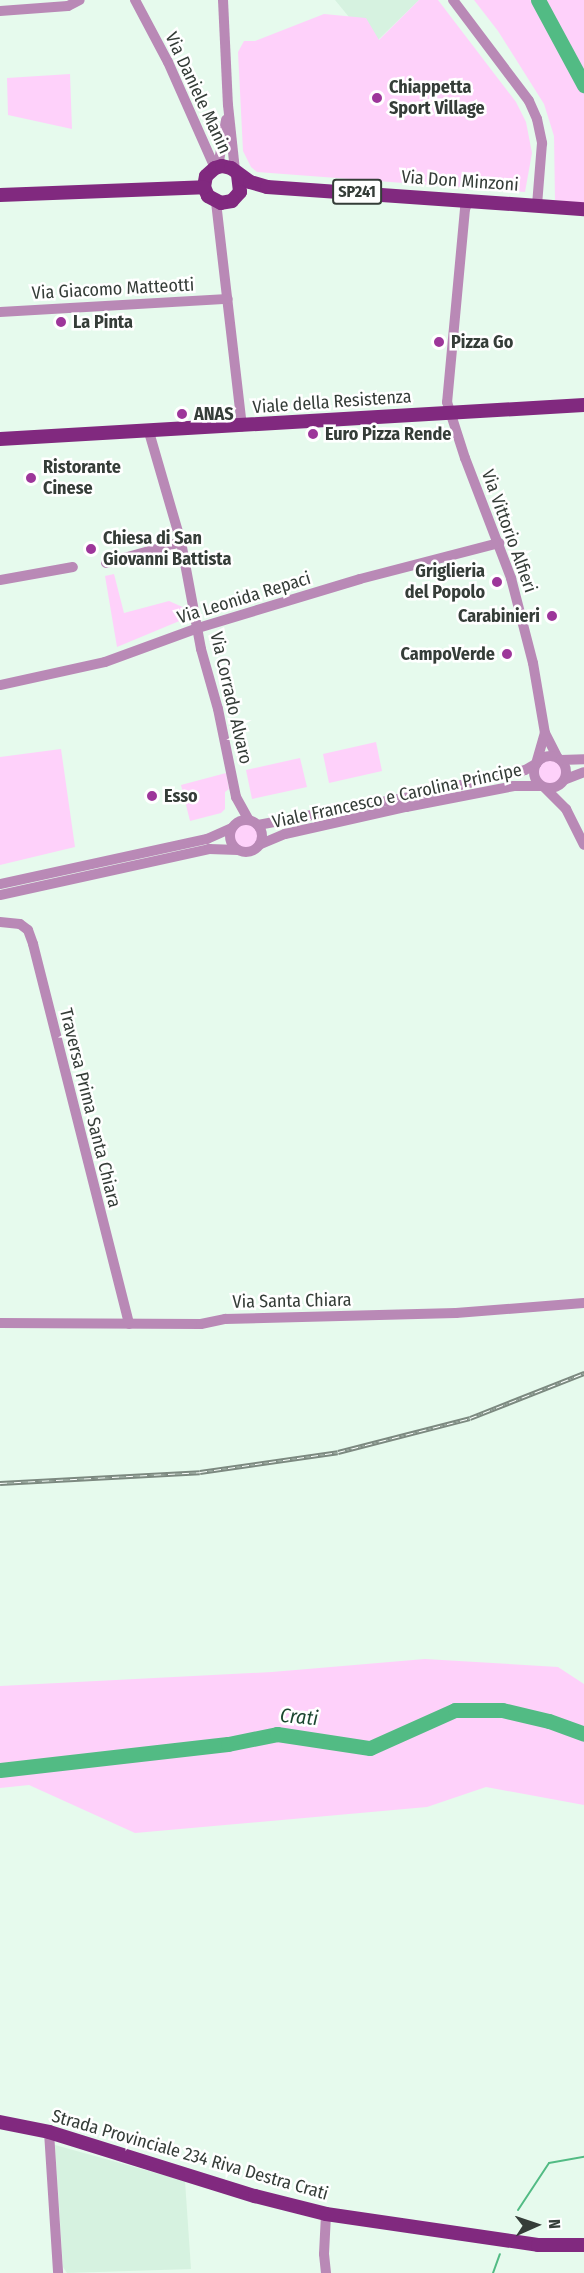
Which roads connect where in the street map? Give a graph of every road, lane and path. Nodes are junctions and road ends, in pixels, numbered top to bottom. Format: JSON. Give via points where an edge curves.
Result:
{"nodes":[{"id":1,"x":80,"y":0,"type":"edge"},
{"id":2,"x":135,"y":0,"type":"edge"},
{"id":3,"x":223,"y":0,"type":"edge"},
{"id":4,"x":453,"y":0,"type":"edge"},
{"id":5,"x":0,"y":11,"type":"edge"},
{"id":6,"x":228,"y":105,"type":"junction"},
{"id":7,"x":216,"y":167,"type":"junction"},
{"id":8,"x":237,"y":173,"type":"junction"},
{"id":9,"x":204,"y":188,"type":"junction"},
{"id":10,"x":0,"y":195,"type":"edge"},
{"id":11,"x":469,"y":200,"type":"junction"},
{"id":12,"x":232,"y":201,"type":"junction"},
{"id":13,"x":216,"y":202,"type":"junction"},
{"id":14,"x":537,"y":205,"type":"junction"},
{"id":15,"x":584,"y":209,"type":"edge"},
{"id":16,"x":222,"y":244,"type":"junction"},
{"id":17,"x":228,"y":299,"type":"junction"},
{"id":18,"x":0,"y":312,"type":"edge"},
{"id":19,"x":584,"y":405,"type":"edge"},
{"id":20,"x":450,"y":413,"type":"junction"},
{"id":21,"x":242,"y":426,"type":"junction"},
{"id":22,"x":149,"y":432,"type":"junction"},
{"id":23,"x":0,"y":439,"type":"edge"},
{"id":24,"x":181,"y":542,"type":"junction"},
{"id":25,"x":499,"y":543,"type":"junction"},
{"id":26,"x":106,"y":563,"type":"dead end"},
{"id":27,"x":73,"y":567,"type":"dead end"},
{"id":28,"x":0,"y":580,"type":"edge"},
{"id":29,"x":198,"y":628,"type":"junction"},
{"id":30,"x":0,"y":685,"type":"edge"},
{"id":31,"x":545,"y":733,"type":"junction"},
{"id":32,"x":559,"y":758,"type":"junction"},
{"id":33,"x":584,"y":759,"type":"edge"},
{"id":34,"x":536,"y":764,"type":"junction"},
{"id":35,"x":584,"y":772,"type":"edge"},
{"id":36,"x":564,"y":781,"type":"junction"},
{"id":37,"x":543,"y":787,"type":"junction"},
{"id":38,"x":237,"y":797,"type":"junction"},
{"id":39,"x":566,"y":809,"type":"junction"},
{"id":40,"x":254,"y":823,"type":"junction"},
{"id":41,"x":233,"y":827,"type":"junction"},
{"id":42,"x":261,"y":843,"type":"junction"},
{"id":43,"x":584,"y":844,"type":"edge"},
{"id":44,"x":238,"y":850,"type":"junction"},
{"id":45,"x":0,"y":884,"type":"edge"},
{"id":46,"x":0,"y":895,"type":"edge"},
{"id":47,"x":0,"y":922,"type":"edge"},
{"id":48,"x":584,"y":1303,"type":"edge"},
{"id":49,"x":0,"y":1323,"type":"edge"},
{"id":50,"x":129,"y":1324,"type":"junction"},
{"id":51,"x":0,"y":2122,"type":"edge"},
{"id":52,"x":49,"y":2132,"type":"junction"},
{"id":53,"x":326,"y":2214,"type":"junction"},
{"id":54,"x":584,"y":2244,"type":"edge"},
{"id":55,"x":58,"y":2273,"type":"edge"},
{"id":56,"x":326,"y":2273,"type":"edge"}],
"edges":[{"from":1,"to":5,"type":"street","via":[[68,6]]},
{"from":2,"to":7,"type":"street","name":"Via Daniele Manin"},
{"from":3,"to":6,"type":"street"},
{"from":4,"to":14,"type":"street","via":[[529,101],[537,119],[542,143]]},
{"from":6,"to":7,"type":"street"},
{"from":6,"to":8,"type":"street"},
{"from":7,"to":8,"type":"main road","via":[[227,167]]},
{"from":7,"to":9,"type":"main road","via":[[206,176]]},
{"from":8,"to":11,"type":"main road","name":"Via Don Minzoni","number":"SP241","via":[[267,187]]},
{"from":8,"to":12,"type":"main road","via":[[240,192]]},
{"from":9,"to":10,"type":"main road"},
{"from":9,"to":13,"type":"main road"},
{"from":11,"to":14,"type":"main road","name":"Via Don Minzoni","number":"SP241"},
{"from":11,"to":20,"type":"street","via":[[454,404]]},
{"from":12,"to":13,"type":"main road"},
{"from":12,"to":16,"type":"street","via":[[225,217]]},
{"from":13,"to":16,"type":"street"},
{"from":14,"to":15,"type":"main road","number":"SP241"},
{"from":16,"to":17,"type":"street"},
{"from":17,"to":18,"type":"street","name":"Via Giacomo Matteotti"},
{"from":17,"to":21,"type":"street"},
{"from":19,"to":20,"type":"main road","name":"Viale della Resistenza"},
{"from":20,"to":21,"type":"main road","name":"Viale della Resistenza"},
{"from":20,"to":25,"type":"street","name":"Via Vittorio Alfieri"},
{"from":21,"to":22,"type":"main road","name":"Viale della Resistenza"},
{"from":22,"to":23,"type":"main road","name":"Viale della Resistenza"},
{"from":22,"to":24,"type":"street","name":"Via Corrado Alvaro"},
{"from":24,"to":26,"type":"street"},
{"from":24,"to":29,"type":"street","name":"Via Corrado Alvaro"},
{"from":25,"to":29,"type":"street","name":"Via Leonida Repaci","via":[[360,579]]},
{"from":25,"to":31,"type":"street","name":"Via Vittorio Alfieri","via":[[523,620]]},
{"from":27,"to":28,"type":"street"},
{"from":29,"to":30,"type":"street","name":"Via Leonida Repaci","via":[[105,662]]},
{"from":29,"to":38,"type":"street","name":"Via Corrado Alvaro"},
{"from":31,"to":32,"type":"street","name":"Via Vittorio Alfieri"},
{"from":31,"to":34,"type":"street","name":"Via Vittorio Alfieri"},
{"from":32,"to":33,"type":"street","name":"Viale Francesco e Carolina Principe"},
{"from":32,"to":34,"type":"street","name":"Viale Francesco e Carolina Principe","via":[[543,758]]},
{"from":32,"to":36,"type":"street","via":[[566,769]]},
{"from":34,"to":37,"type":"street","name":"Viale Francesco e Carolina Principe","via":[[535,778]]},
{"from":34,"to":40,"type":"street","name":"Viale Francesco e Carolina Principe","via":[[512,774]]},
{"from":35,"to":36,"type":"street","name":"Viale Francesco e Carolina Principe"},
{"from":36,"to":37,"type":"street","name":"Viale Francesco e Carolina Principe","via":[[555,788]]},
{"from":36,"to":39,"type":"street"},
{"from":37,"to":39,"type":"street"},
{"from":37,"to":42,"type":"street","name":"Viale Francesco e Carolina Principe","via":[[514,786],[406,807]]},
{"from":38,"to":40,"type":"street","name":"Via Corrado Alvaro"},
{"from":38,"to":41,"type":"street","name":"Via Corrado Alvaro"},
{"from":39,"to":43,"type":"street"},
{"from":40,"to":41,"type":"street","name":"Viale Francesco e Carolina Principe","via":[[239,822]]},
{"from":40,"to":42,"type":"street","name":"Viale Francesco e Carolina Principe","via":[[262,834]]},
{"from":41,"to":44,"type":"street","via":[[232,842]]},
{"from":41,"to":45,"type":"street","name":"Viale Francesco e Carolina Principe","via":[[207,839]]},
{"from":42,"to":44,"type":"street","name":"Viale Francesco e Carolina Principe","via":[[253,851]]},
{"from":44,"to":46,"type":"street","name":"Viale Francesco e Carolina Principe","via":[[209,849]]},
{"from":47,"to":50,"type":"street","name":"Traversa Prima Santa Chiara","via":[[20,924],[28,930],[33,944]]},
{"from":48,"to":50,"type":"street","name":"Via Santa Chiara","via":[[456,1313]]},
{"from":49,"to":50,"type":"street","name":"Via Santa Chiara"},
{"from":51,"to":52,"type":"main road","name":"Strada Provinciale 234 Riva Destra Crati"},
{"from":52,"to":53,"type":"main road","name":"Strada Provinciale 234 Riva Destra Crati"},
{"from":52,"to":55,"type":"street"},
{"from":53,"to":54,"type":"main road","name":"Strada Provinciale 234 Riva Destra Crati","via":[[538,2245]]},
{"from":53,"to":56,"type":"street"}]}
